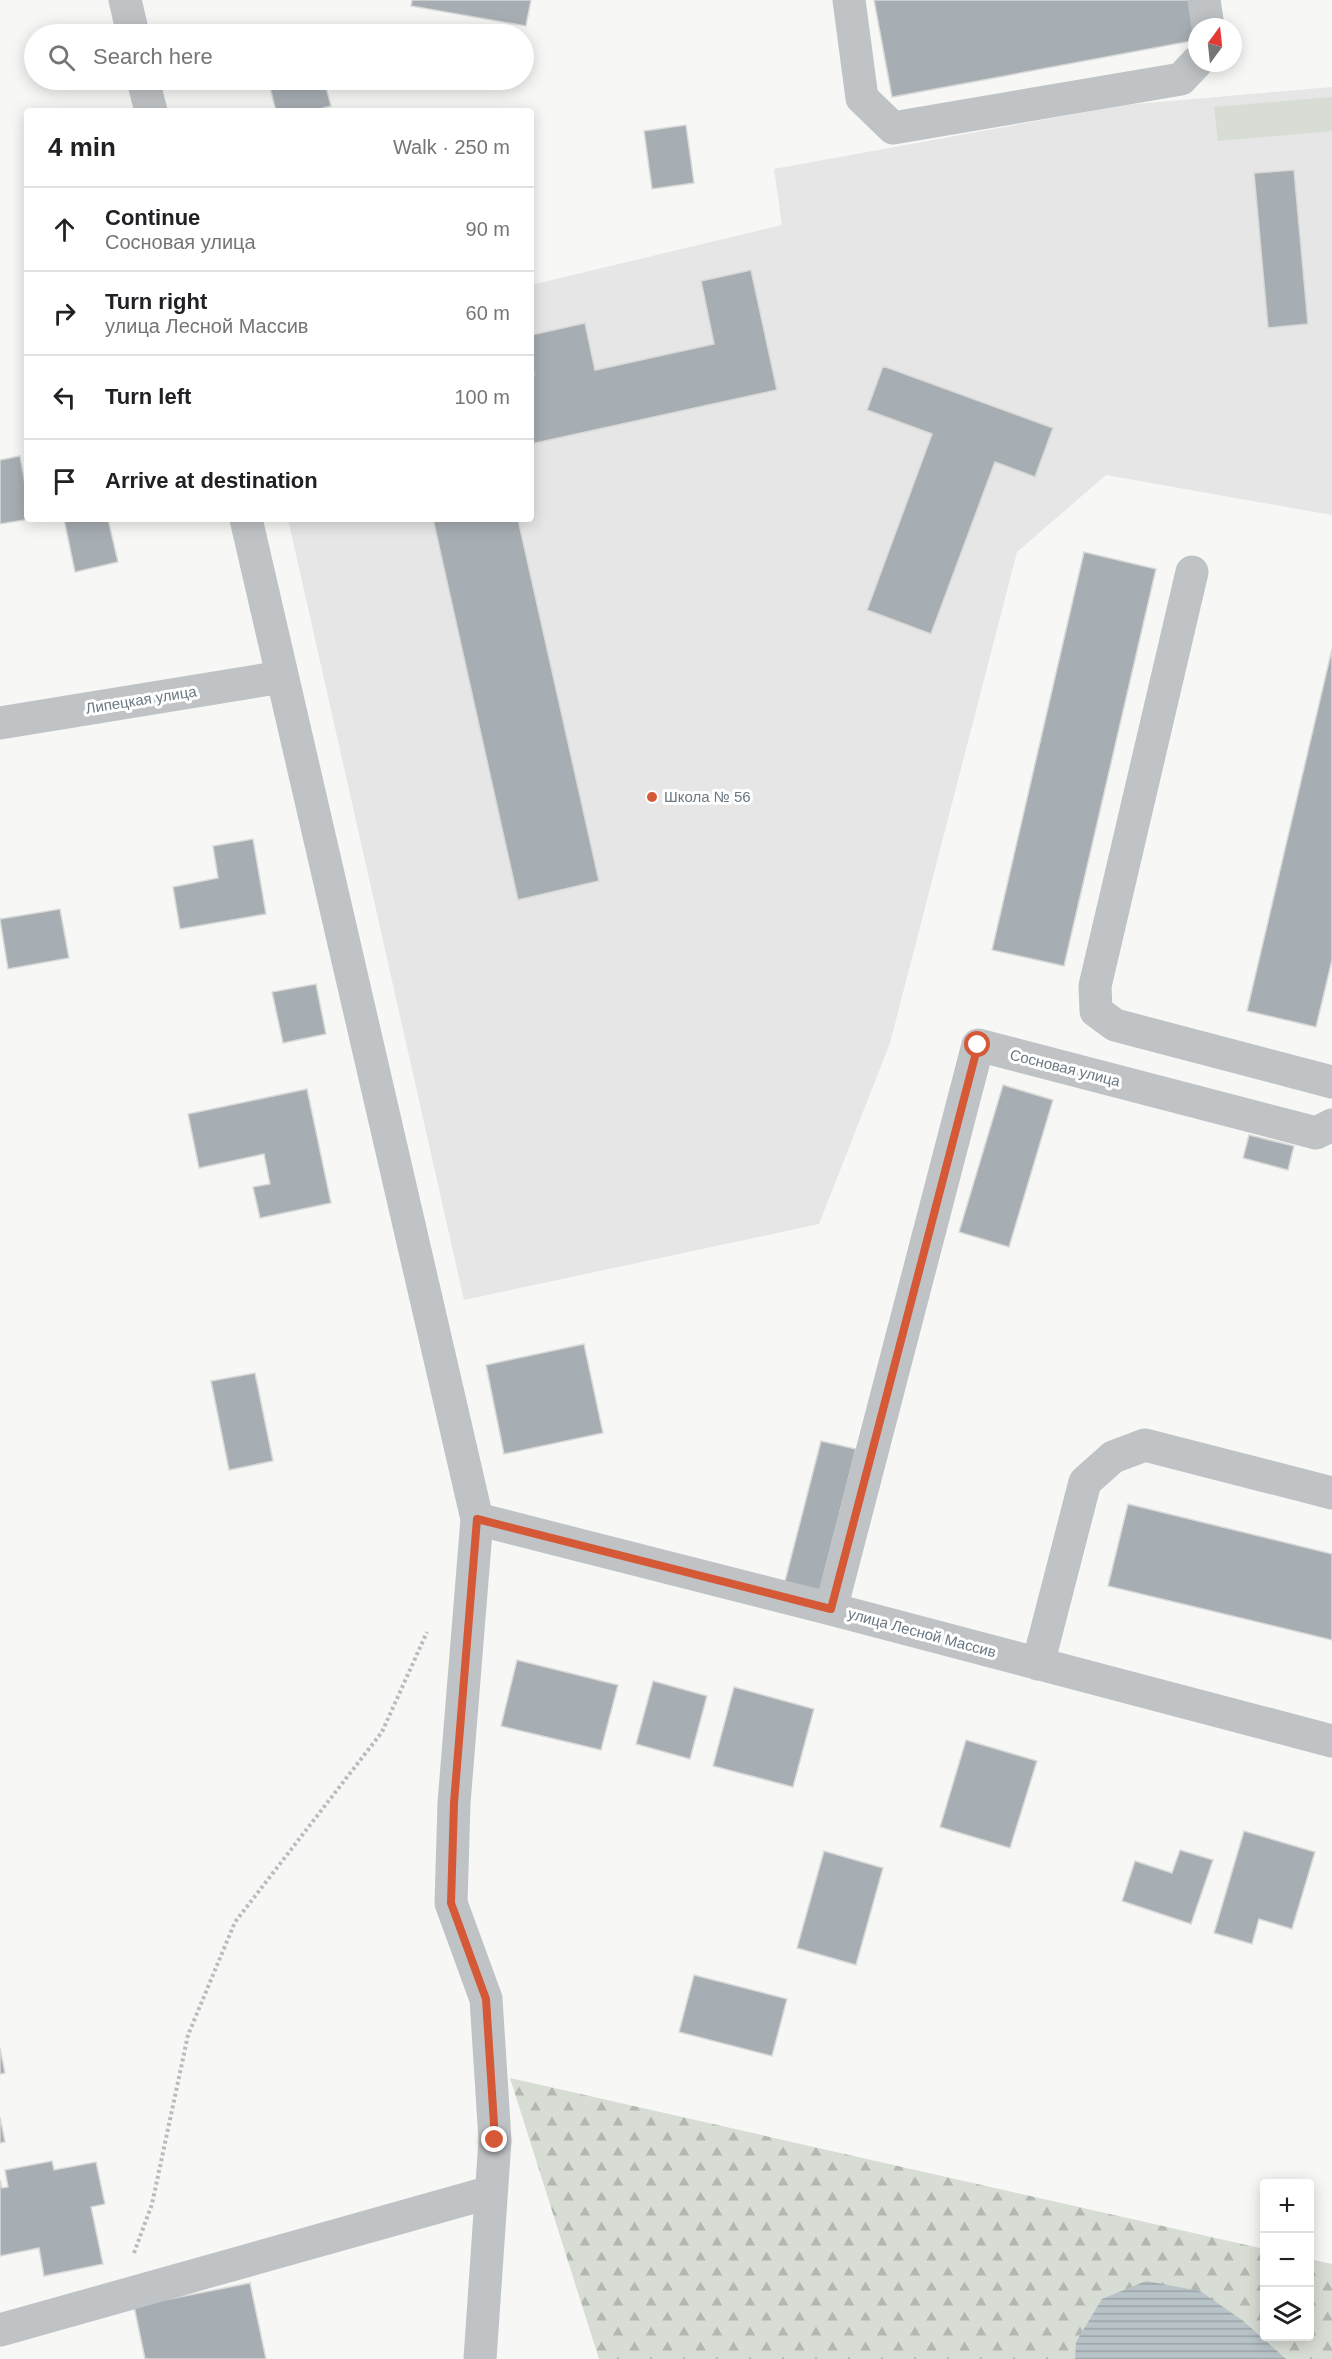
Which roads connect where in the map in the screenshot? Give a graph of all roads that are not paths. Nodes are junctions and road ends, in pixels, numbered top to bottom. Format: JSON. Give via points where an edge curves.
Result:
{"nodes":[{"id":1,"x":124,"y":0,"type":"edge"},
{"id":2,"x":849,"y":0,"type":"edge"},
{"id":3,"x":1204,"y":0,"type":"edge"},
{"id":4,"x":1207,"y":18,"type":"edge"},
{"id":5,"x":130,"y":24,"type":"edge"},
{"id":6,"x":1188,"y":71,"type":"edge"},
{"id":7,"x":146,"y":90,"type":"edge"},
{"id":8,"x":150,"y":108,"type":"edge"},
{"id":9,"x":247,"y":522,"type":"edge"},
{"id":10,"x":1192,"y":572,"type":"dead end"},
{"id":11,"x":282,"y":677,"type":"junction"},
{"id":12,"x":0,"y":723,"type":"edge"},
{"id":13,"x":1332,"y":1082,"type":"edge"},
{"id":14,"x":1332,"y":1125,"type":"edge"},
{"id":15,"x":1332,"y":1493,"type":"edge"},
{"id":16,"x":477,"y":1519,"type":"junction"},
{"id":17,"x":831,"y":1609,"type":"junction"},
{"id":18,"x":1038,"y":1664,"type":"junction"},
{"id":19,"x":1332,"y":1742,"type":"edge"},
{"id":20,"x":491,"y":2192,"type":"junction"},
{"id":21,"x":0,"y":2330,"type":"edge"},
{"id":22,"x":480,"y":2359,"type":"edge"}],
"edges":[{"from":1,"to":5,"type":"street"},
{"from":2,"to":6,"type":"street","via":[[862,98],[893,128],[1180,79]]},
{"from":3,"to":4,"type":"street"},
{"from":7,"to":8,"type":"street"},
{"from":9,"to":11,"type":"street"},
{"from":10,"to":13,"type":"street","via":[[1095,986],[1096,1011],[1115,1025]]},
{"from":11,"to":12,"type":"street","name":"Липецкая улица"},
{"from":11,"to":16,"type":"street"},
{"from":14,"to":17,"type":"street","name":"Сосновая улица","via":[[1316,1133],[978,1045]]},
{"from":15,"to":18,"type":"street","via":[[1145,1445],[1113,1456],[1085,1482]]},
{"from":16,"to":17,"type":"street","name":"улица Лесной Массив"},
{"from":16,"to":20,"type":"street","via":[[454,1803],[451,1903],[486,1999],[495,2140]]},
{"from":17,"to":18,"type":"street","name":"улица Лесной Массив"},
{"from":18,"to":19,"type":"street","name":"улица Лесной Массив"},
{"from":20,"to":21,"type":"street"},
{"from":20,"to":22,"type":"street"}]}
